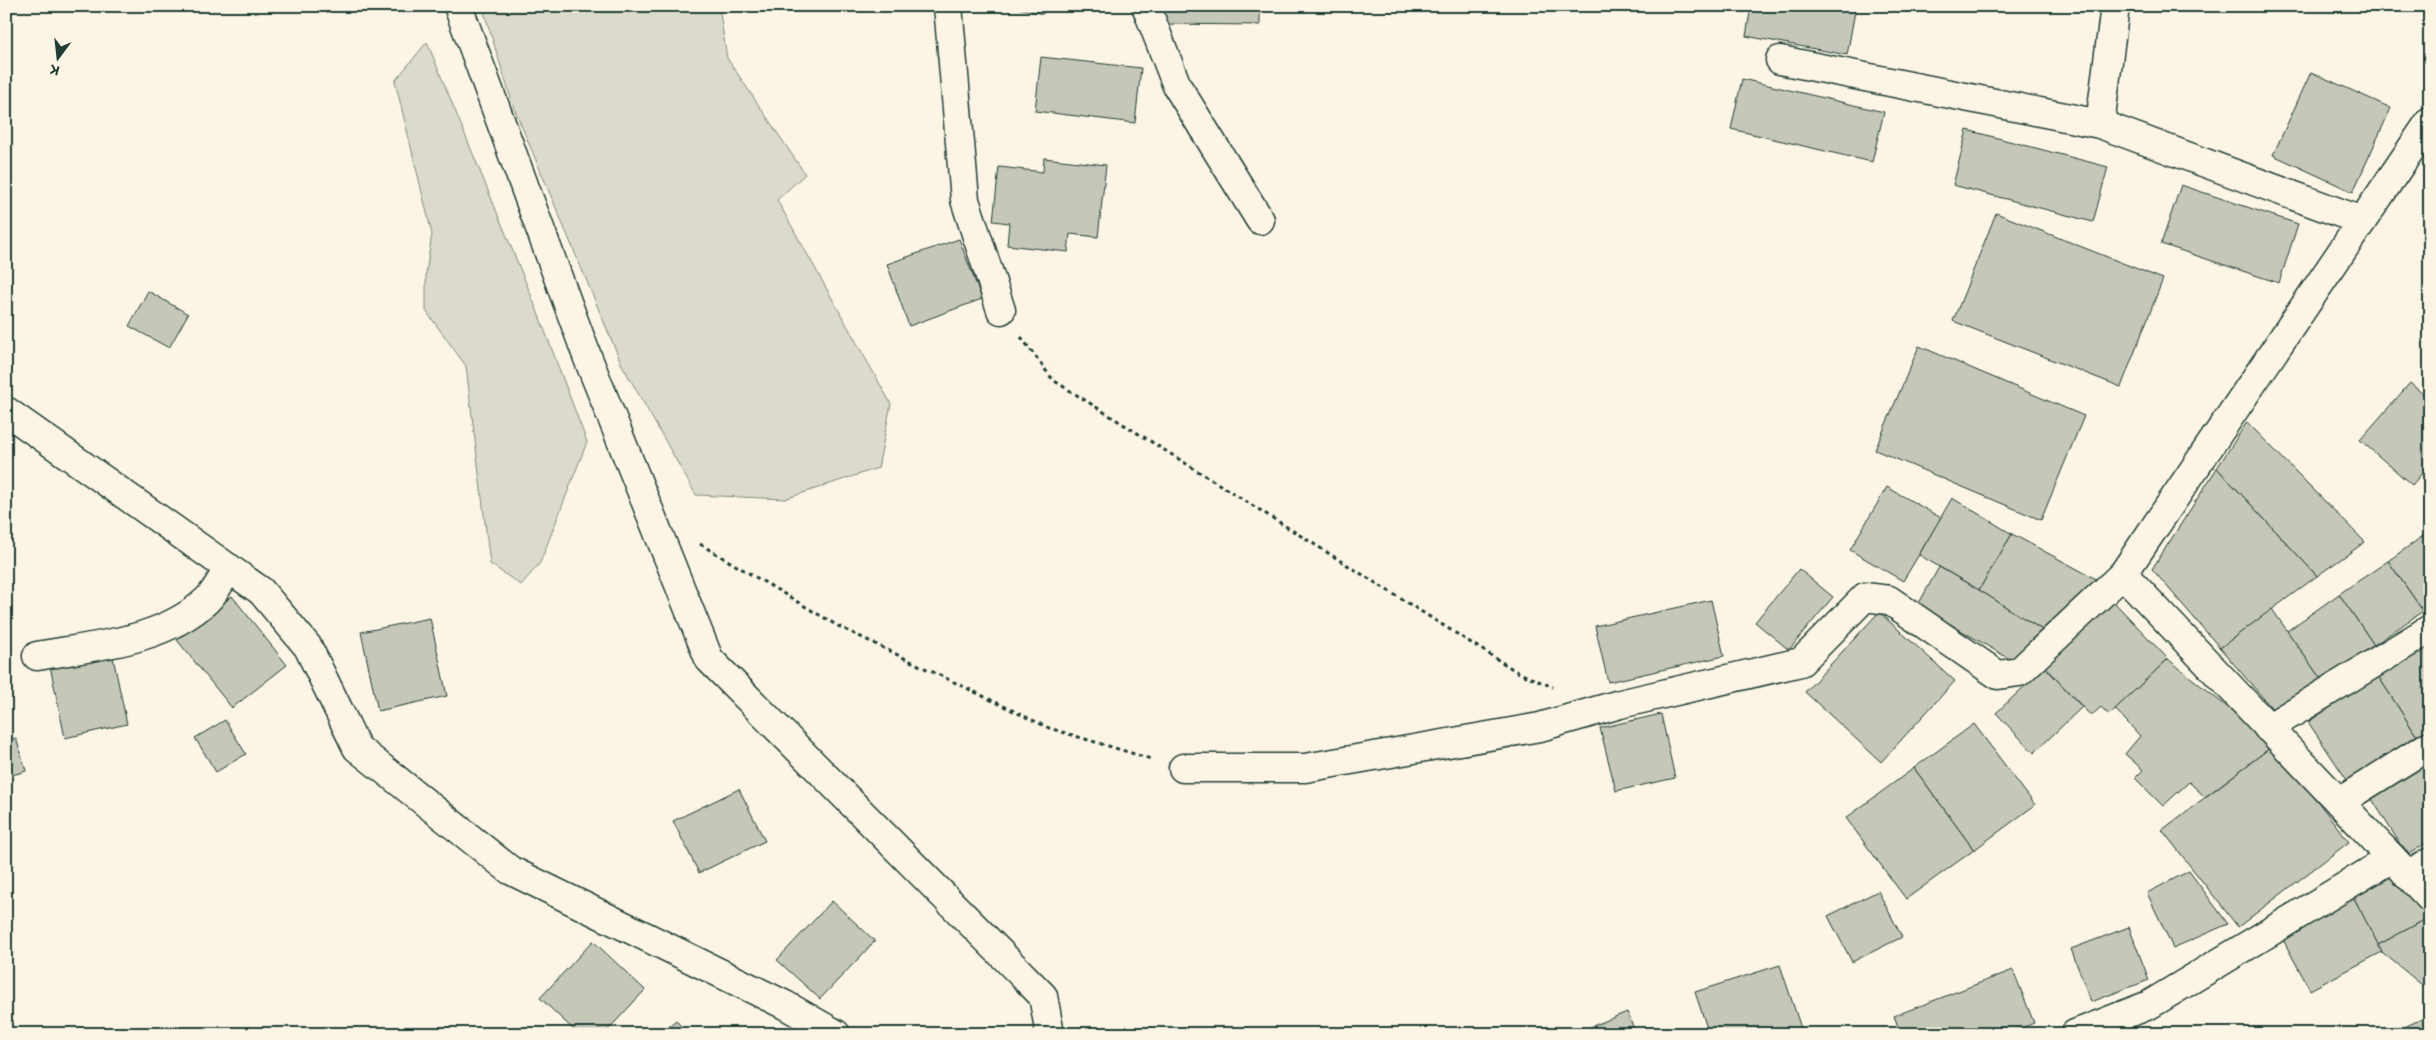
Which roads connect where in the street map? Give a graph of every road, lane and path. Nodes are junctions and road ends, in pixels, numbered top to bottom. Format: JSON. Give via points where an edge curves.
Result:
{"nodes":[{"id":1,"x":458,"y":6,"type":"edge"},
{"id":2,"x":948,"y":6,"type":"edge"},
{"id":3,"x":1146,"y":6,"type":"edge"},
{"id":4,"x":2115,"y":6,"type":"edge"},
{"id":5,"x":1780,"y":60,"type":"dead end"},
{"id":6,"x":2430,"y":121,"type":"edge"},
{"id":7,"x":2100,"y":124,"type":"junction"},
{"id":8,"x":1260,"y":220,"type":"dead end"},
{"id":9,"x":2362,"y":221,"type":"junction"},
{"id":10,"x":1001,"y":310,"type":"joint"},
{"id":11,"x":6,"y":411,"type":"edge"},
{"id":12,"x":652,"y":516,"type":"junction"},
{"id":13,"x":229,"y":568,"type":"junction"},
{"id":14,"x":2122,"y":574,"type":"junction"},
{"id":15,"x":2430,"y":629,"type":"edge"},
{"id":16,"x":37,"y":656,"type":"dead end"},
{"id":17,"x":1605,"y":709,"type":"junction"},
{"id":18,"x":2268,"y":728,"type":"junction"},
{"id":19,"x":2430,"y":745,"type":"edge"},
{"id":20,"x":1183,"y":768,"type":"joint"},
{"id":21,"x":2339,"y":802,"type":"junction"},
{"id":22,"x":2410,"y":865,"type":"edge"},
{"id":23,"x":2430,"y":898,"type":"edge"},
{"id":24,"x":836,"y":1034,"type":"edge"},
{"id":25,"x":1050,"y":1034,"type":"edge"},
{"id":26,"x":2075,"y":1034,"type":"edge"}],
"edges":[{"from":1,"to":12,"type":"street","via":[[587,356]]},
{"from":2,"to":10,"type":"street","via":[[965,200]]},
{"from":3,"to":8,"type":"street","via":[[1177,86]]},
{"from":4,"to":7,"type":"street"},
{"from":5,"to":7,"type":"street"},
{"from":6,"to":9,"type":"street"},
{"from":7,"to":9,"type":"street"},
{"from":9,"to":14,"type":"street"},
{"from":10,"to":17,"type":"path","via":[[1053,380],[1519,673]]},
{"from":11,"to":13,"type":"street"},
{"from":12,"to":20,"type":"path","via":[[838,626],[1048,728]]},
{"from":12,"to":25,"type":"street","via":[[709,659],[1043,996]]},
{"from":13,"to":16,"type":"street","via":[[208,600],[171,625],[122,640]]},
{"from":13,"to":24,"type":"street","via":[[261,591],[308,646],[357,748],[510,870]]},
{"from":14,"to":17,"type":"street","via":[[2019,672],[1998,675],[1889,600],[1866,597],[1801,662]]},
{"from":14,"to":18,"type":"street"},
{"from":15,"to":18,"type":"street"},
{"from":17,"to":20,"type":"street","via":[[1540,727],[1305,768]]},
{"from":18,"to":21,"type":"street"},
{"from":19,"to":21,"type":"street"},
{"from":21,"to":22,"type":"street"},
{"from":22,"to":23,"type":"street"},
{"from":22,"to":26,"type":"street","via":[[2148,1005]]}]}
